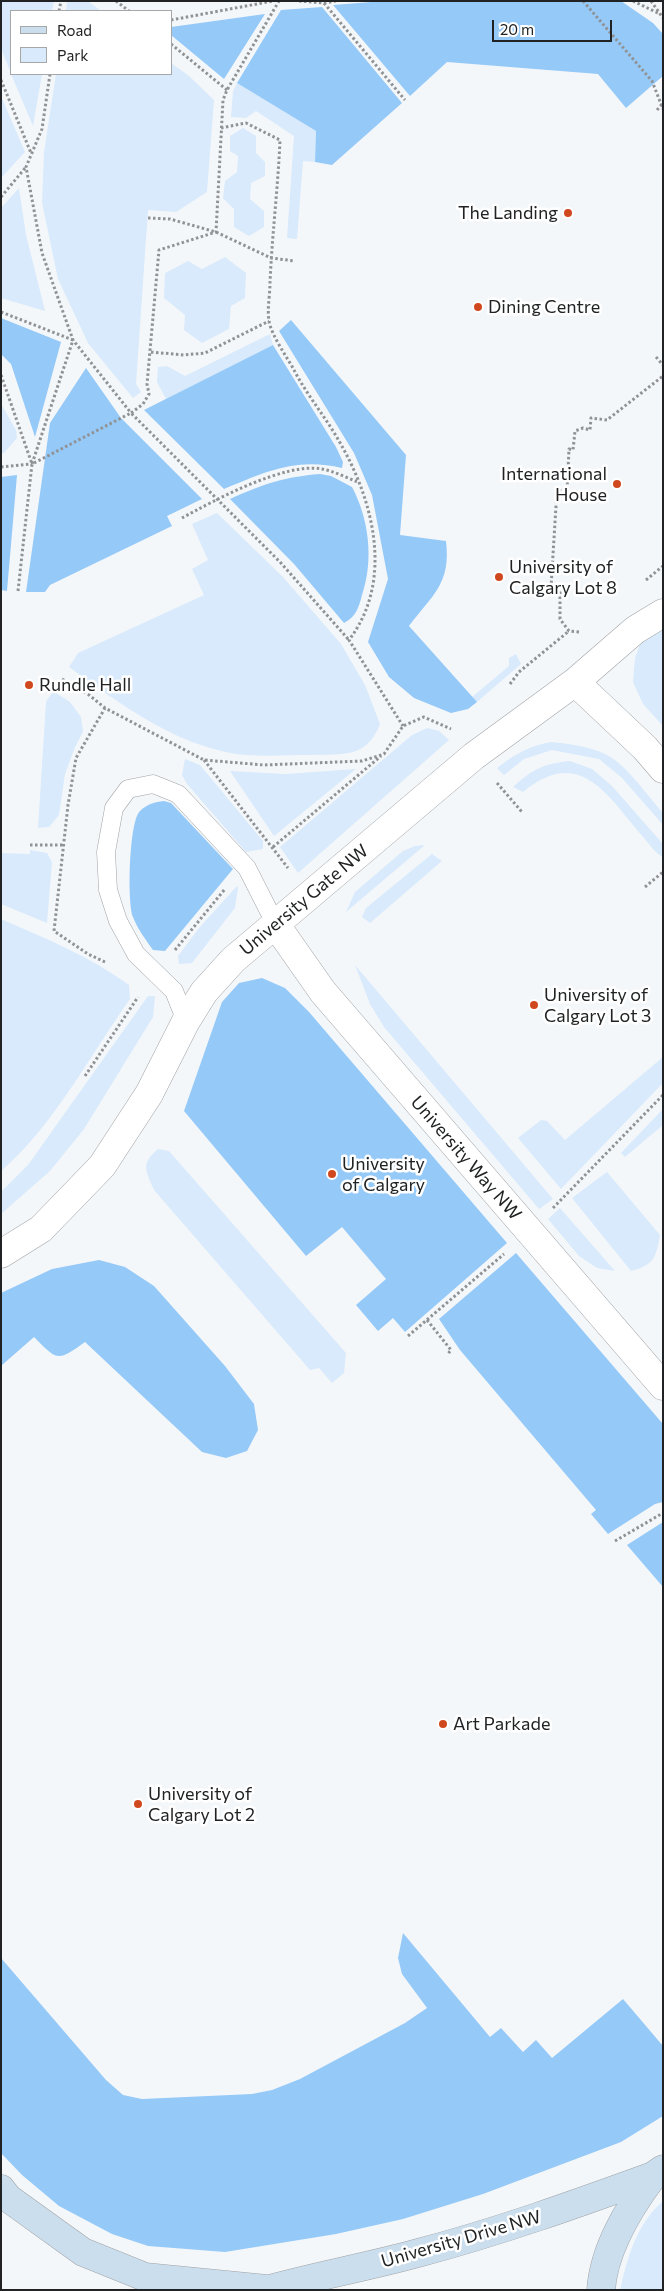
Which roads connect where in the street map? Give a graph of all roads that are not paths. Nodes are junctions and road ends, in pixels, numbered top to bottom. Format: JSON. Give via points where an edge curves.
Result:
{"nodes":[{"id":1,"x":663,"y":613,"type":"edge"},
{"id":2,"x":574,"y":682,"type":"junction"},
{"id":3,"x":663,"y":769,"type":"edge"},
{"id":4,"x":276,"y":925,"type":"junction"},
{"id":5,"x":186,"y":1021,"type":"junction"},
{"id":6,"x":1,"y":1254,"type":"edge"},
{"id":7,"x":663,"y":1386,"type":"edge"},
{"id":8,"x":658,"y":2173,"type":"edge"},
{"id":9,"x":1,"y":2190,"type":"edge"},
{"id":10,"x":266,"y":2290,"type":"edge"},
{"id":11,"x":601,"y":2290,"type":"edge"}],
"edges":[{"from":1,"to":2,"type":"street","name":"University Gate NW","via":[[635,630]]},
{"from":2,"to":3,"type":"street"},
{"from":2,"to":4,"type":"street","name":"University Gate NW","via":[[474,756]]},
{"from":4,"to":5,"type":"street","name":"University Gate NW","via":[[233,960],[204,992]]},
{"from":4,"to":5,"type":"lane","via":[[247,868],[178,794],[153,784],[128,789],[114,808],[107,843],[108,890],[118,921],[136,954],[174,991]]},
{"from":4,"to":7,"type":"street","name":"University Way NW","via":[[323,992]]},
{"from":5,"to":6,"type":"street","name":"University Gate NW","via":[[149,1094],[102,1166],[41,1229]]},
{"from":8,"to":10,"type":"street","name":"University Drive NW","via":[[557,2211],[421,2253]]},
{"from":8,"to":11,"type":"street","name":"University Drive NW","via":[[636,2199],[622,2225],[610,2252]]},
{"from":9,"to":10,"type":"street","via":[[82,2252],[145,2277]]}]}
